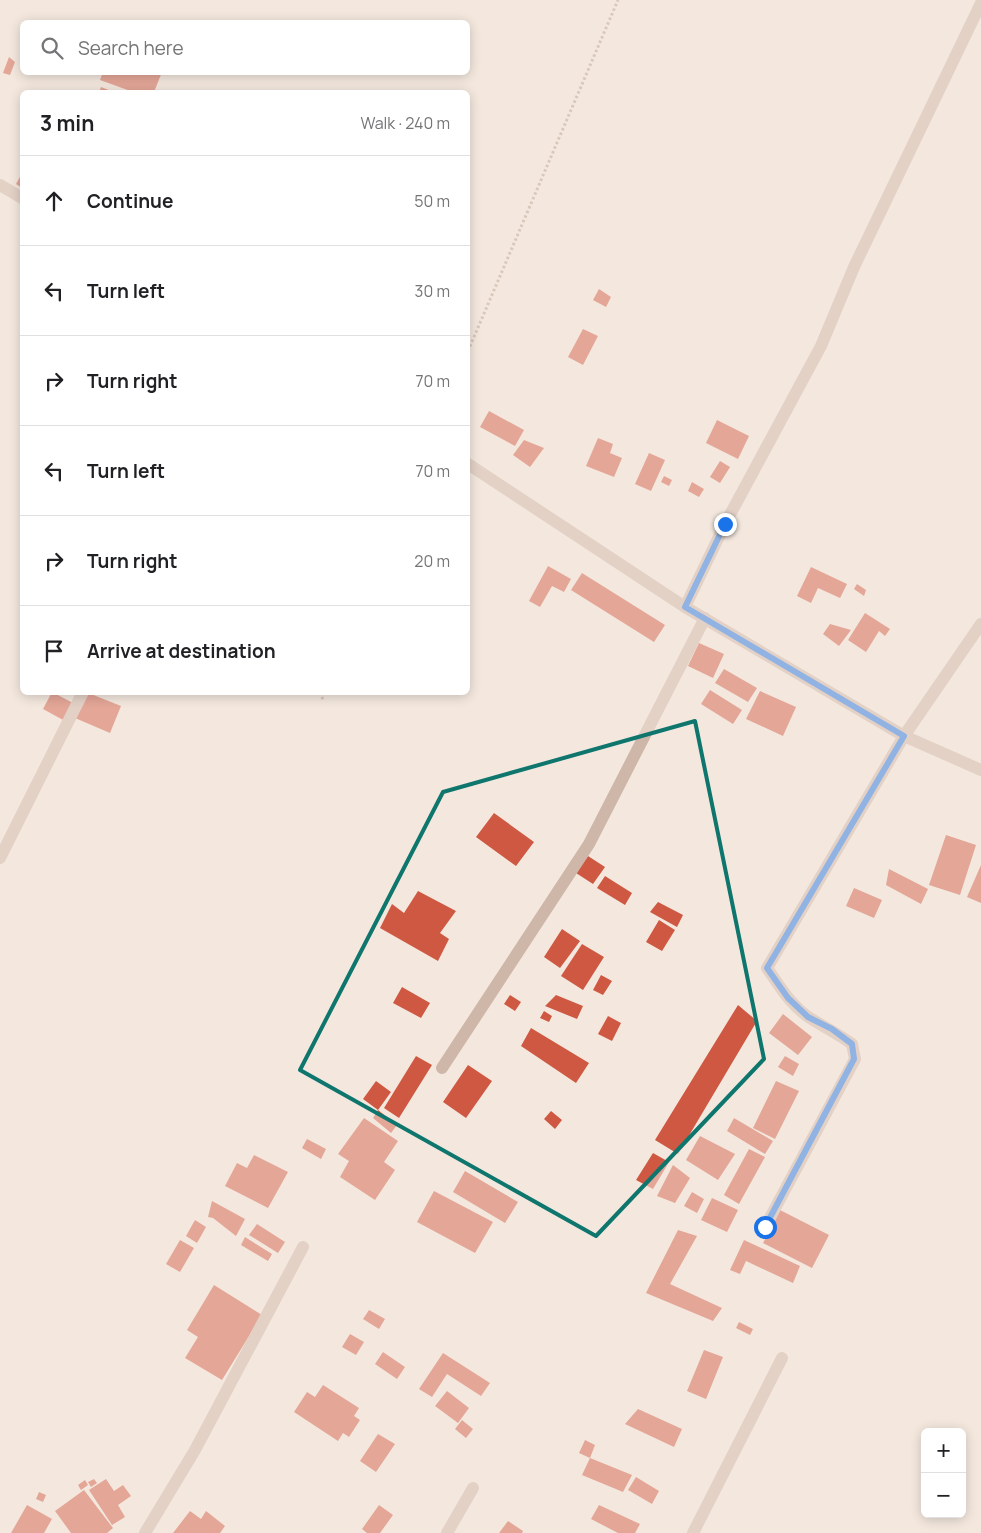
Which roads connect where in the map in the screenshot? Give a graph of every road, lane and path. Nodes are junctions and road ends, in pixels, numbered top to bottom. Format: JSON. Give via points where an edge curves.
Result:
{"nodes":[{"id":1,"x":618,"y":0,"type":"edge"},
{"id":2,"x":981,"y":3,"type":"edge"},
{"id":3,"x":0,"y":184,"type":"edge"},
{"id":4,"x":20,"y":197,"type":"edge"},
{"id":5,"x":470,"y":345,"type":"edge"},
{"id":6,"x":470,"y":465,"type":"edge"},
{"id":7,"x":685,"y":607,"type":"junction"},
{"id":8,"x":705,"y":618,"type":"junction"},
{"id":9,"x":981,"y":624,"type":"edge"},
{"id":10,"x":82,"y":695,"type":"edge"},
{"id":11,"x":322,"y":695,"type":"edge"},
{"id":12,"x":323,"y":701,"type":"dead end"},
{"id":13,"x":904,"y":736,"type":"junction"},
{"id":14,"x":981,"y":770,"type":"edge"},
{"id":15,"x":0,"y":858,"type":"edge"},
{"id":16,"x":442,"y":1068,"type":"dead end"},
{"id":17,"x":765,"y":1227,"type":"dead end"},
{"id":18,"x":303,"y":1247,"type":"dead end"},
{"id":19,"x":782,"y":1358,"type":"dead end"},
{"id":20,"x":473,"y":1488,"type":"dead end"},
{"id":21,"x":145,"y":1533,"type":"edge"},
{"id":22,"x":447,"y":1533,"type":"edge"},
{"id":23,"x":693,"y":1533,"type":"edge"}],
"edges":[{"from":1,"to":5,"type":"path"},
{"from":2,"to":7,"type":"street","via":[[854,267],[821,346],[725,524]]},
{"from":3,"to":4,"type":"street"},
{"from":6,"to":7,"type":"street"},
{"from":7,"to":8,"type":"street"},
{"from":8,"to":13,"type":"street"},
{"from":8,"to":16,"type":"street","via":[[589,844]]},
{"from":9,"to":13,"type":"street"},
{"from":10,"to":15,"type":"street"},
{"from":11,"to":12,"type":"path"},
{"from":13,"to":14,"type":"street"},
{"from":13,"to":17,"type":"street","via":[[767,968],[788,998],[808,1017],[852,1044],[854,1059]]},
{"from":18,"to":21,"type":"street","via":[[195,1450]]},
{"from":19,"to":23,"type":"street"},
{"from":20,"to":22,"type":"street"}]}
